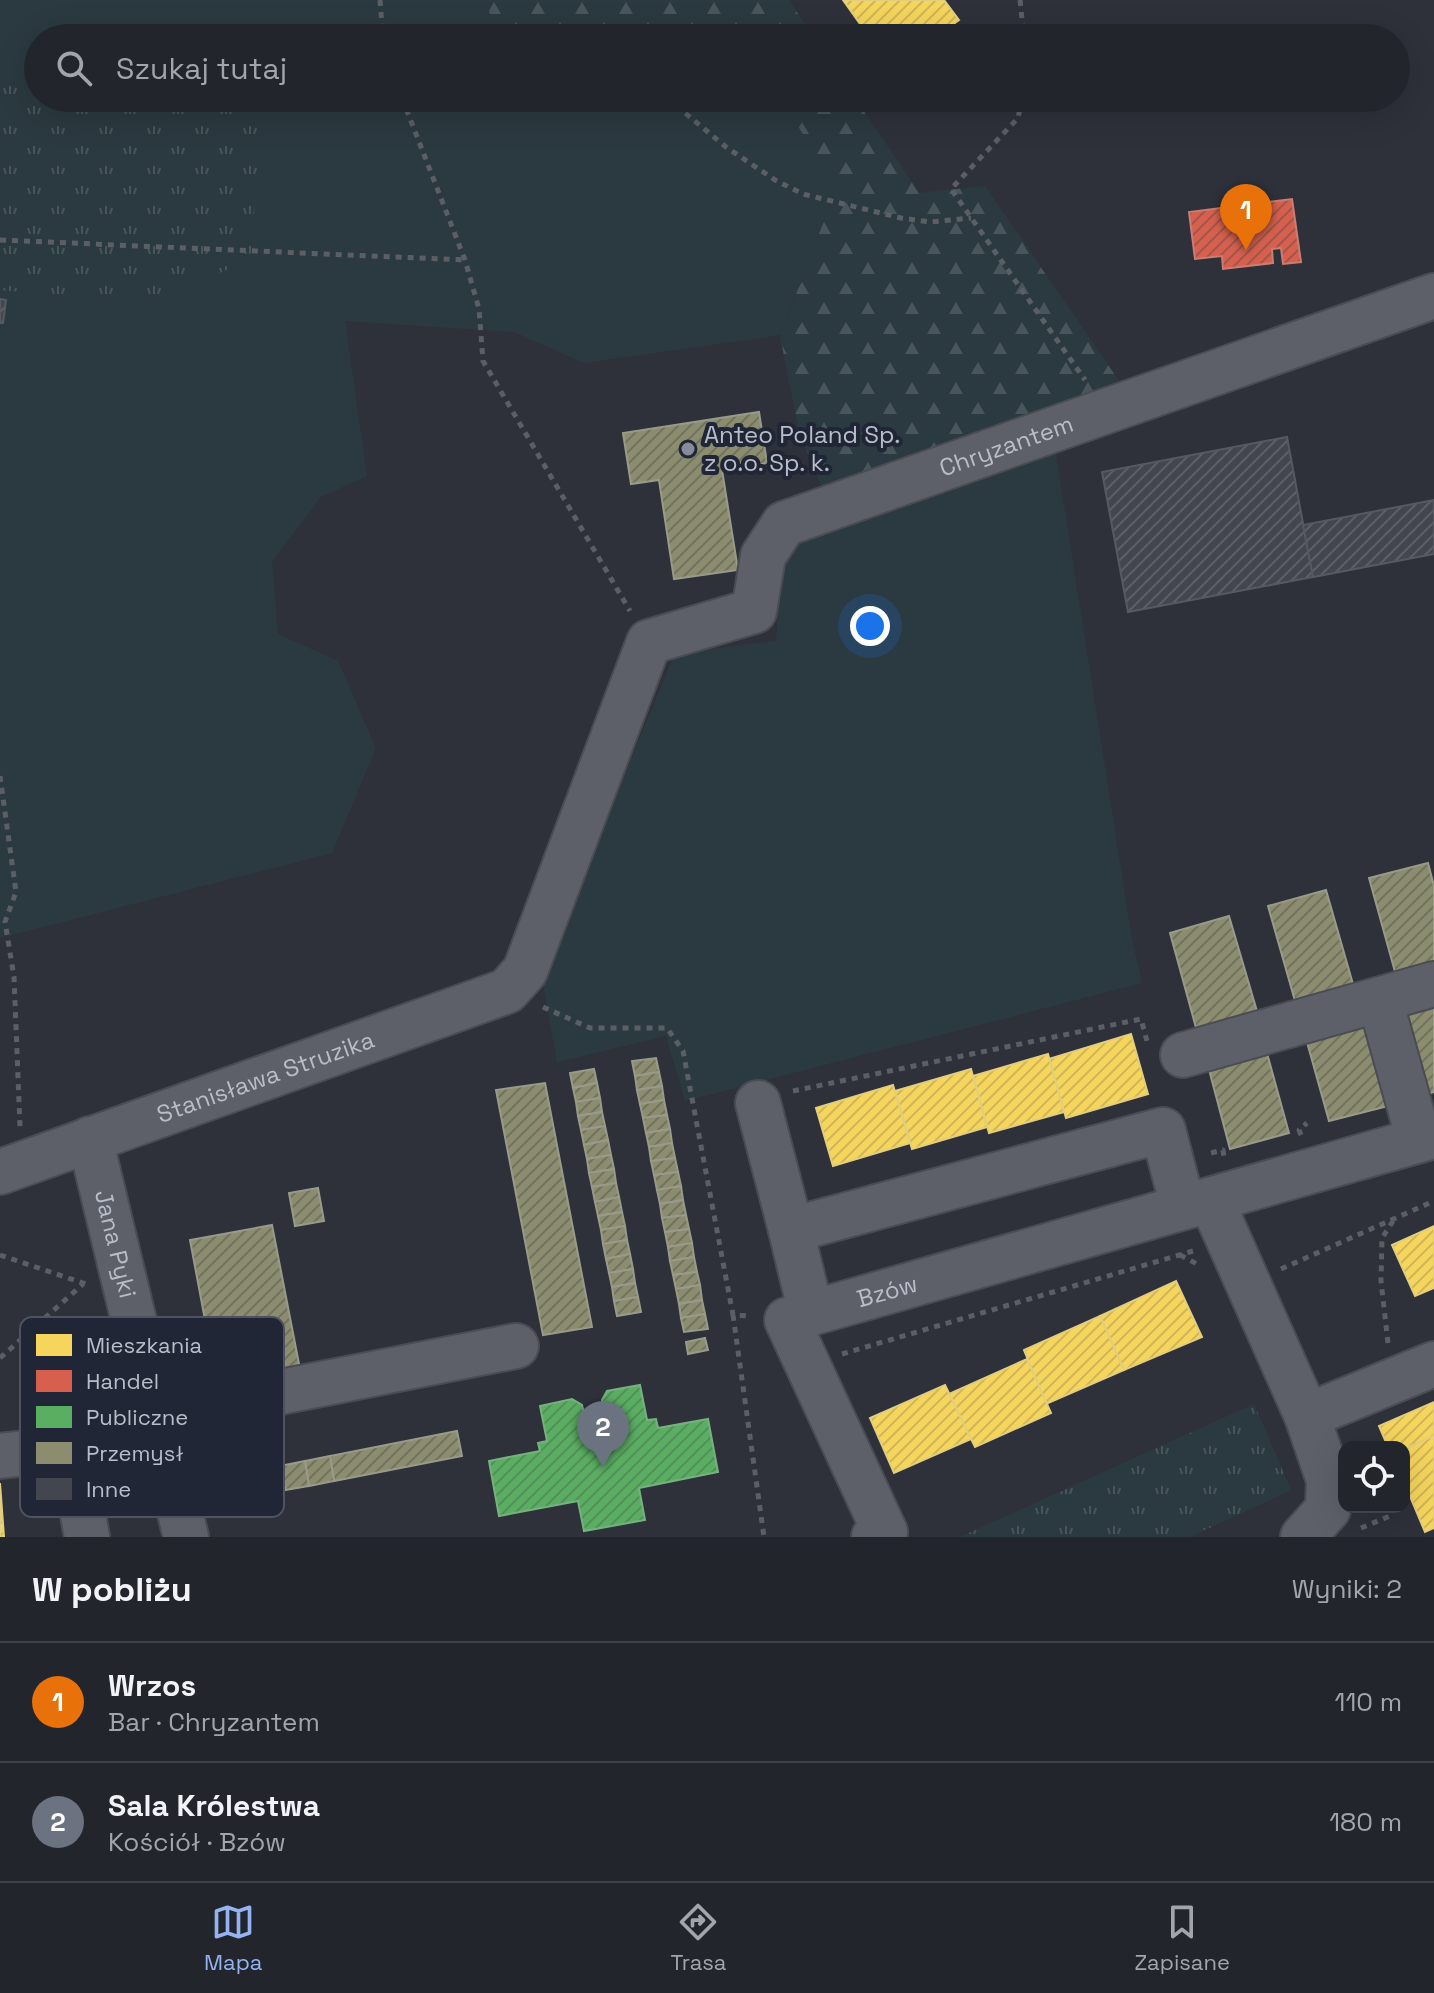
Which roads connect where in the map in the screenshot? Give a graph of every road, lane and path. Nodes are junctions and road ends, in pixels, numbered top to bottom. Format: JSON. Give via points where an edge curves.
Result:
{"nodes":[{"id":1,"x":380,"y":0,"type":"edge"},
{"id":2,"x":1020,"y":0,"type":"edge"},
{"id":3,"x":382,"y":24,"type":"edge"},
{"id":4,"x":1023,"y":24,"type":"edge"},
{"id":5,"x":407,"y":112,"type":"edge"},
{"id":6,"x":684,"y":112,"type":"edge"},
{"id":7,"x":1019,"y":112,"type":"edge"},
{"id":8,"x":972,"y":218,"type":"junction"},
{"id":9,"x":0,"y":240,"type":"edge"},
{"id":10,"x":465,"y":260,"type":"junction"},
{"id":11,"x":1434,"y":296,"type":"edge"},
{"id":12,"x":1106,"y":410,"type":"junction"},
{"id":13,"x":649,"y":642,"type":"junction"},
{"id":14,"x":0,"y":776,"type":"edge"},
{"id":15,"x":516,"y":981,"type":"junction"},
{"id":16,"x":1434,"y":984,"type":"edge"},
{"id":17,"x":1380,"y":1000,"type":"junction"},
{"id":18,"x":1166,"y":1052,"type":"joint"},
{"id":19,"x":758,"y":1103,"type":"joint"},
{"id":20,"x":1427,"y":1138,"type":"edge"},
{"id":21,"x":90,"y":1139,"type":"junction"},
{"id":22,"x":10,"y":1168,"type":"edge"},
{"id":23,"x":1434,"y":1201,"type":"edge"},
{"id":24,"x":1197,"y":1203,"type":"junction"},
{"id":25,"x":1394,"y":1219,"type":"junction"},
{"id":26,"x":791,"y":1230,"type":"junction"},
{"id":27,"x":1202,"y":1249,"type":"dead end"},
{"id":28,"x":0,"y":1255,"type":"edge"},
{"id":29,"x":83,"y":1283,"type":"junction"},
{"id":30,"x":1249,"y":1284,"type":"junction"},
{"id":31,"x":129,"y":1300,"type":"junction"},
{"id":32,"x":733,"y":1315,"type":"junction"},
{"id":33,"x":799,"y":1316,"type":"junction"},
{"id":34,"x":45,"y":1317,"type":"edge"},
{"id":35,"x":133,"y":1317,"type":"edge"},
{"id":36,"x":20,"y":1340,"type":"edge"},
{"id":37,"x":516,"y":1346,"type":"dead end"},
{"id":38,"x":0,"y":1358,"type":"edge"},
{"id":39,"x":1434,"y":1364,"type":"edge"},
{"id":40,"x":807,"y":1365,"type":"junction"},
{"id":41,"x":1380,"y":1386,"type":"junction"},
{"id":42,"x":284,"y":1391,"type":"edge"},
{"id":43,"x":1307,"y":1416,"type":"junction"},
{"id":44,"x":20,"y":1454,"type":"edge"},
{"id":45,"x":0,"y":1456,"type":"edge"},
{"id":46,"x":1389,"y":1513,"type":"edge"},
{"id":47,"x":83,"y":1517,"type":"edge"},
{"id":48,"x":181,"y":1517,"type":"edge"},
{"id":49,"x":1354,"y":1532,"type":"dead end"},
{"id":50,"x":882,"y":1535,"type":"edge"},
{"id":51,"x":87,"y":1537,"type":"edge"},
{"id":52,"x":186,"y":1537,"type":"edge"},
{"id":53,"x":764,"y":1537,"type":"edge"},
{"id":54,"x":1303,"y":1537,"type":"edge"}],
"edges":[{"from":1,"to":3,"type":"path"},
{"from":2,"to":4,"type":"path"},
{"from":5,"to":10,"type":"path"},
{"from":6,"to":8,"type":"path","via":[[726,147],[803,194],[901,218]]},
{"from":7,"to":8,"type":"path","via":[[951,189]]},
{"from":8,"to":12,"type":"path"},
{"from":9,"to":10,"type":"path"},
{"from":10,"to":13,"type":"path","via":[[479,309],[483,361]]},
{"from":11,"to":12,"type":"street","name":"Chryzantem"},
{"from":12,"to":13,"type":"street","name":"Chryzantem","via":[[784,524],[763,556],[754,611]]},
{"from":13,"to":15,"type":"street"},
{"from":14,"to":22,"type":"path","via":[[16,892],[5,922],[20,1076]]},
{"from":15,"to":21,"type":"street","name":"Stanisława Struzika"},
{"from":15,"to":32,"type":"path","via":[[590,1028],[667,1028],[683,1051]]},
{"from":16,"to":17,"type":"street"},
{"from":17,"to":18,"type":"street"},
{"from":17,"to":20,"type":"street"},
{"from":18,"to":19,"type":"path","via":[[1141,1019],[771,1096]]},
{"from":19,"to":26,"type":"street"},
{"from":20,"to":24,"type":"street","name":"Bzów"},
{"from":21,"to":22,"type":"street","name":"Stanisława Struzika"},
{"from":21,"to":31,"type":"street","name":"Jana Pyki"},
{"from":23,"to":25,"type":"path"},
{"from":24,"to":26,"type":"street","via":[[1163,1130]]},
{"from":24,"to":30,"type":"street"},
{"from":24,"to":33,"type":"street","name":"Bzów"},
{"from":25,"to":30,"type":"path"},
{"from":25,"to":41,"type":"path","via":[[1382,1238],[1389,1361]]},
{"from":26,"to":33,"type":"street"},
{"from":27,"to":40,"type":"path"},
{"from":28,"to":29,"type":"path"},
{"from":29,"to":31,"type":"path"},
{"from":29,"to":34,"type":"path"},
{"from":30,"to":43,"type":"street"},
{"from":31,"to":35,"type":"street","name":"Jana Pyki"},
{"from":32,"to":33,"type":"path"},
{"from":32,"to":53,"type":"path"},
{"from":33,"to":40,"type":"street"},
{"from":36,"to":38,"type":"path"},
{"from":37,"to":42,"type":"street"},
{"from":39,"to":41,"type":"street"},
{"from":40,"to":50,"type":"street"},
{"from":41,"to":43,"type":"street"},
{"from":43,"to":54,"type":"street","via":[[1329,1480],[1328,1509]]},
{"from":44,"to":45,"type":"street"},
{"from":46,"to":49,"type":"path"},
{"from":47,"to":51,"type":"street"},
{"from":48,"to":52,"type":"street","name":"Jana Pyki"}]}
